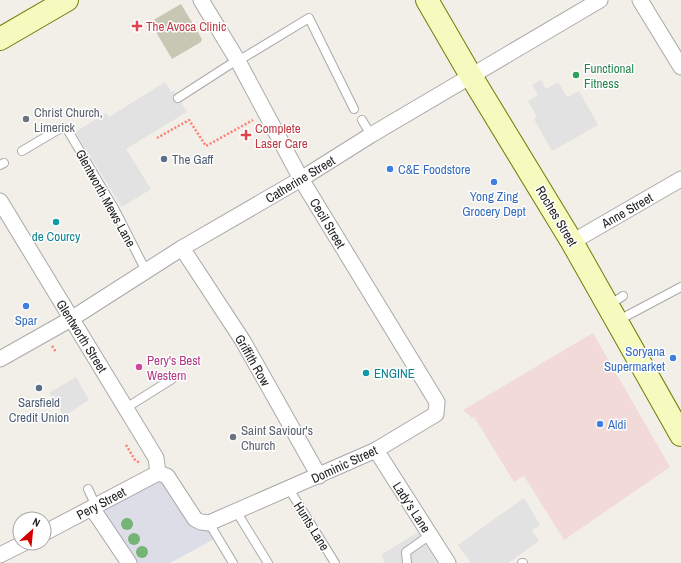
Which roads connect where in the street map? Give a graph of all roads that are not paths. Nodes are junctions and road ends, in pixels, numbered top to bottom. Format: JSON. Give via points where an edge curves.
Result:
{"nodes":[{"id":1,"x":67,"y":0,"type":"edge"},
{"id":2,"x":201,"y":0,"type":"edge"},
{"id":3,"x":427,"y":0,"type":"edge"},
{"id":4,"x":600,"y":0,"type":"edge"},
{"id":5,"x":640,"y":0,"type":"edge"},
{"id":6,"x":0,"y":40,"type":"edge"},
{"id":7,"x":237,"y":61,"type":"junction"},
{"id":8,"x":681,"y":67,"type":"edge"},
{"id":9,"x":471,"y":76,"type":"junction"},
{"id":10,"x":178,"y":98,"type":"dead end"},
{"id":11,"x":354,"y":109,"type":"dead end"},
{"id":12,"x":362,"y":120,"type":"dead end"},
{"id":13,"x":371,"y":135,"type":"junction"},
{"id":14,"x":22,"y":151,"type":"dead end"},
{"id":15,"x":301,"y":179,"type":"junction"},
{"id":16,"x":681,"y":179,"type":"edge"},
{"id":17,"x":0,"y":201,"type":"edge"},
{"id":18,"x":572,"y":242,"type":"junction"},
{"id":19,"x":182,"y":248,"type":"junction"},
{"id":20,"x":146,"y":270,"type":"junction"},
{"id":21,"x":681,"y":287,"type":"edge"},
{"id":22,"x":616,"y":307,"type":"junction"},
{"id":23,"x":71,"y":319,"type":"junction"},
{"id":24,"x":1,"y":356,"type":"edge"},
{"id":25,"x":172,"y":379,"type":"dead end"},
{"id":26,"x":437,"y":402,"type":"joint"},
{"id":27,"x":126,"y":408,"type":"junction"},
{"id":28,"x":681,"y":435,"type":"edge"},
{"id":29,"x":376,"y":450,"type":"junction"},
{"id":30,"x":158,"y":473,"type":"junction"},
{"id":31,"x":319,"y":476,"type":"junction"},
{"id":32,"x":88,"y":489,"type":"dead end"},
{"id":33,"x":289,"y":489,"type":"junction"},
{"id":34,"x":94,"y":507,"type":"junction"},
{"id":35,"x":236,"y":511,"type":"junction"},
{"id":36,"x":209,"y":522,"type":"junction"},
{"id":37,"x":52,"y":529,"type":"edge"},
{"id":38,"x":430,"y":535,"type":"junction"},
{"id":39,"x":12,"y":549,"type":"edge"},
{"id":40,"x":0,"y":555,"type":"edge"},
{"id":41,"x":129,"y":563,"type":"edge"},
{"id":42,"x":233,"y":563,"type":"edge"},
{"id":43,"x":268,"y":563,"type":"edge"},
{"id":44,"x":335,"y":563,"type":"edge"},
{"id":45,"x":407,"y":563,"type":"edge"},
{"id":46,"x":448,"y":563,"type":"edge"}],
"edges":[{"from":1,"to":6,"type":"main road"},
{"from":2,"to":7,"type":"street","name":"Cecil Street"},
{"from":3,"to":9,"type":"main road","name":"Roches Street"},
{"from":4,"to":9,"type":"street","name":"Catherine Street"},
{"from":5,"to":8,"type":"street"},
{"from":7,"to":10,"type":"lane"},
{"from":7,"to":11,"type":"lane","via":[[308,18]]},
{"from":7,"to":15,"type":"street","name":"Cecil Street"},
{"from":9,"to":13,"type":"street","name":"Catherine Street"},
{"from":9,"to":18,"type":"main road","name":"Roches Street"},
{"from":12,"to":13,"type":"lane"},
{"from":13,"to":15,"type":"street","name":"Catherine Street"},
{"from":14,"to":20,"type":"lane","name":"Glentworth Mews Lane","via":[[61,128],[67,129],[115,210]]},
{"from":15,"to":19,"type":"street","name":"Catherine Street"},
{"from":15,"to":26,"type":"street","name":"Cecil Street"},
{"from":16,"to":18,"type":"street","name":"Anne Street"},
{"from":17,"to":23,"type":"street","name":"Glentworth Street"},
{"from":18,"to":22,"type":"main road","name":"Roches Street"},
{"from":19,"to":20,"type":"street","name":"Catherine Street"},
{"from":19,"to":31,"type":"street","name":"Griffith Row","via":[[243,341]]},
{"from":20,"to":23,"type":"street","name":"Catherine Street"},
{"from":21,"to":22,"type":"lane"},
{"from":22,"to":28,"type":"main road","name":"Roches Street"},
{"from":23,"to":24,"type":"street","name":"Catherine Street"},
{"from":23,"to":27,"type":"street","name":"Glentworth Street"},
{"from":25,"to":27,"type":"lane"},
{"from":26,"to":29,"type":"street","name":"Dominic Street","via":[[436,414]]},
{"from":27,"to":30,"type":"street","name":"Glentworth Street","via":[[156,458]]},
{"from":29,"to":31,"type":"street","name":"Dominic Street"},
{"from":29,"to":38,"type":"street","name":"Lady’s Lane"},
{"from":30,"to":34,"type":"street","name":"Pery Street"},
{"from":30,"to":36,"type":"street","via":[[167,476],[195,519]]},
{"from":31,"to":33,"type":"street","name":"Dominic Street"},
{"from":32,"to":34,"type":"lane"},
{"from":33,"to":35,"type":"street","name":"Dominic Street"},
{"from":33,"to":44,"type":"lane","name":"Hunts Lane"},
{"from":34,"to":37,"type":"street","name":"Pery Street"},
{"from":34,"to":41,"type":"street"},
{"from":35,"to":36,"type":"street","name":"Dominic Street"},
{"from":35,"to":43,"type":"lane"},
{"from":36,"to":42,"type":"lane"},
{"from":38,"to":45,"type":"lane","via":[[406,552]]},
{"from":38,"to":46,"type":"street","name":"Lady’s Lane"},
{"from":39,"to":40,"type":"street"}]}
